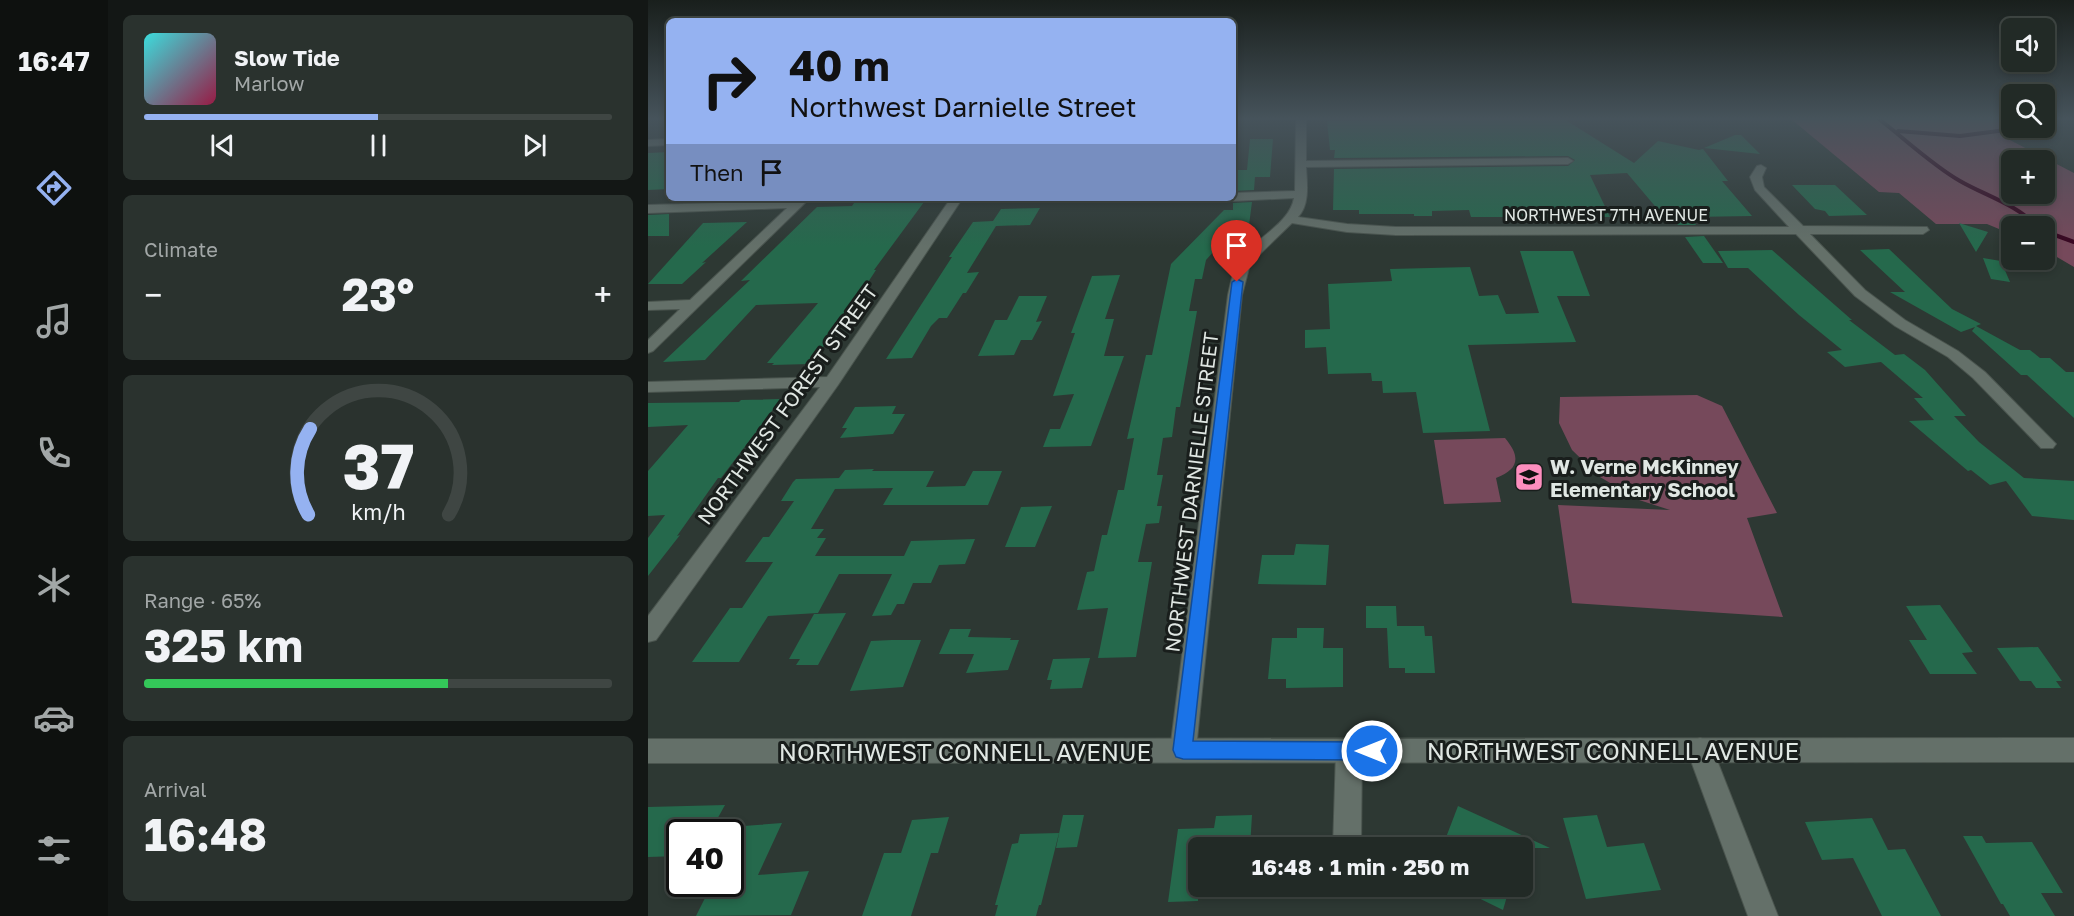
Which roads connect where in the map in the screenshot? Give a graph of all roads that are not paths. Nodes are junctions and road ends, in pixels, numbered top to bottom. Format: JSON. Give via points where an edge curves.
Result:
{"nodes":[{"id":1,"x":1502,"y":162,"type":"edge"},
{"id":2,"x":1301,"y":164,"type":"joint"},
{"id":3,"x":1761,"y":168,"type":"dead end"},
{"id":4,"x":1301,"y":194,"type":"junction"},
{"id":5,"x":1236,"y":197,"type":"edge"},
{"id":6,"x":800,"y":201,"type":"edge"},
{"id":7,"x":956,"y":201,"type":"edge"},
{"id":8,"x":648,"y":209,"type":"edge"},
{"id":9,"x":1290,"y":219,"type":"junction"},
{"id":10,"x":1923,"y":230,"type":"dead end"},
{"id":11,"x":1801,"y":231,"type":"junction"},
{"id":12,"x":693,"y":304,"type":"junction"},
{"id":13,"x":648,"y":306,"type":"edge"},
{"id":14,"x":648,"y":348,"type":"edge"},
{"id":15,"x":832,"y":382,"type":"junction"},
{"id":16,"x":648,"y":387,"type":"edge"},
{"id":17,"x":2047,"y":444,"type":"dead end"},
{"id":18,"x":648,"y":633,"type":"edge"},
{"id":19,"x":1183,"y":750,"type":"junction"},
{"id":20,"x":1700,"y":750,"type":"junction"},
{"id":21,"x":2074,"y":750,"type":"edge"},
{"id":22,"x":648,"y":751,"type":"edge"},
{"id":23,"x":1349,"y":751,"type":"junction"},
{"id":24,"x":1347,"y":837,"type":"edge"},
{"id":25,"x":1763,"y":916,"type":"edge"}],
"edges":[{"from":1,"to":2,"type":"street"},
{"from":2,"to":4,"type":"street","name":"NORTHWEST DARNIELLE STREET"},
{"from":3,"to":11,"type":"street","via":[[1756,177],[1759,188]]},
{"from":4,"to":5,"type":"street"},
{"from":4,"to":9,"type":"street","name":"NORTHWEST DARNIELLE STREET","via":[[1298,210]]},
{"from":6,"to":8,"type":"street"},
{"from":6,"to":12,"type":"street"},
{"from":7,"to":15,"type":"street","name":"NORTHWEST FOREST STREET"},
{"from":9,"to":11,"type":"street","name":"NORTHWEST 7TH AVENUE","via":[[1396,231]]},
{"from":9,"to":19,"type":"street","name":"NORTHWEST DARNIELLE STREET","via":[[1252,254],[1237,282]]},
{"from":10,"to":11,"type":"street","name":"NORTHWEST 7TH AVENUE"},
{"from":11,"to":17,"type":"street","via":[[1860,293],[1900,323],[1953,354]]},
{"from":12,"to":13,"type":"street"},
{"from":12,"to":14,"type":"street"},
{"from":15,"to":16,"type":"street"},
{"from":15,"to":18,"type":"street","name":"NORTHWEST FOREST STREET"},
{"from":19,"to":22,"type":"street","name":"NORTHWEST CONNELL AVENUE"},
{"from":19,"to":23,"type":"street","name":"NORTHWEST CONNELL AVENUE"},
{"from":20,"to":21,"type":"street","name":"NORTHWEST CONNELL AVENUE"},
{"from":20,"to":23,"type":"street","name":"NORTHWEST CONNELL AVENUE"},
{"from":20,"to":25,"type":"street"},
{"from":23,"to":24,"type":"street"}]}
